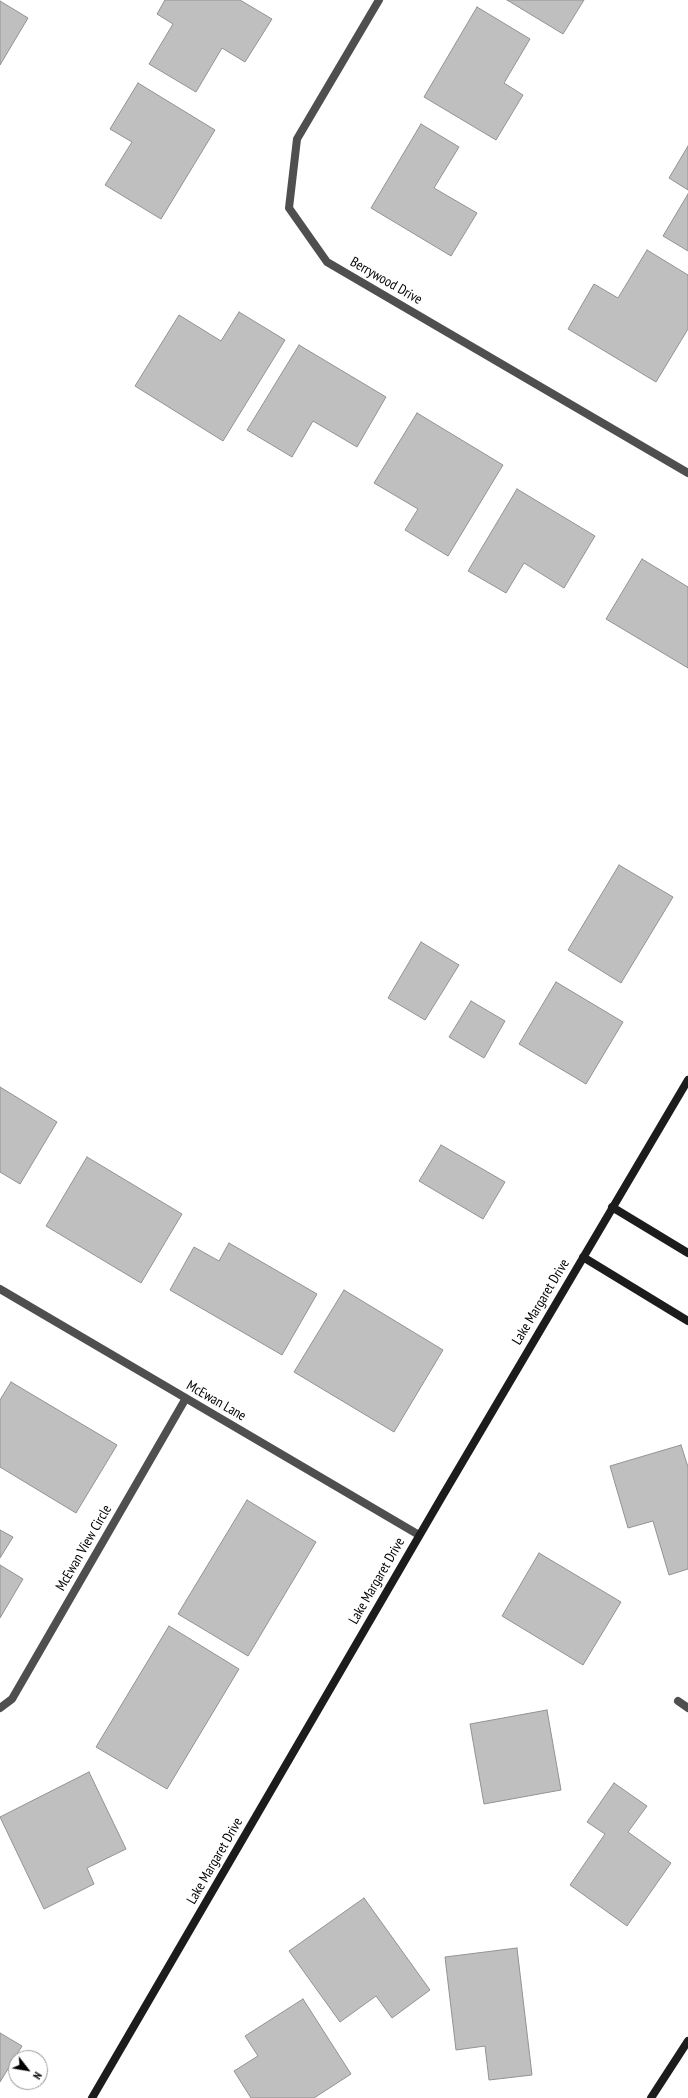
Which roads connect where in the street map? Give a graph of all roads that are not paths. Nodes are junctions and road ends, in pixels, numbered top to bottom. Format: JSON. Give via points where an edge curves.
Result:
{"nodes":[{"id":1,"x":379,"y":0,"type":"edge"},
{"id":2,"x":688,"y":473,"type":"edge"},
{"id":3,"x":688,"y":1080,"type":"edge"},
{"id":4,"x":612,"y":1207,"type":"junction"},
{"id":5,"x":688,"y":1253,"type":"edge"},
{"id":6,"x":583,"y":1257,"type":"junction"},
{"id":7,"x":0,"y":1289,"type":"edge"},
{"id":8,"x":688,"y":1321,"type":"edge"},
{"id":9,"x":186,"y":1398,"type":"junction"},
{"id":10,"x":419,"y":1535,"type":"junction"},
{"id":11,"x":678,"y":1701,"type":"dead end"},
{"id":12,"x":0,"y":1708,"type":"edge"},
{"id":13,"x":688,"y":1708,"type":"edge"},
{"id":14,"x":688,"y":2041,"type":"edge"},
{"id":15,"x":92,"y":2098,"type":"edge"},
{"id":16,"x":651,"y":2098,"type":"edge"}],
"edges":[{"from":1,"to":2,"type":"street","name":"Berrywood Drive","via":[[297,139],[290,208],[327,262]]},
{"from":3,"to":4,"type":"street","name":"Lake Margaret Drive"},
{"from":4,"to":5,"type":"street"},
{"from":4,"to":6,"type":"street","name":"Lake Margaret Drive"},
{"from":6,"to":8,"type":"street"},
{"from":6,"to":10,"type":"street","name":"Lake Margaret Drive"},
{"from":7,"to":9,"type":"street","name":"McEwan Lane"},
{"from":9,"to":10,"type":"street","name":"McEwan Lane"},
{"from":9,"to":12,"type":"street","name":"McEwan View Circle","via":[[12,1699]]},
{"from":10,"to":15,"type":"street","name":"Lake Margaret Drive"},
{"from":11,"to":13,"type":"street"},
{"from":14,"to":16,"type":"street"}]}
